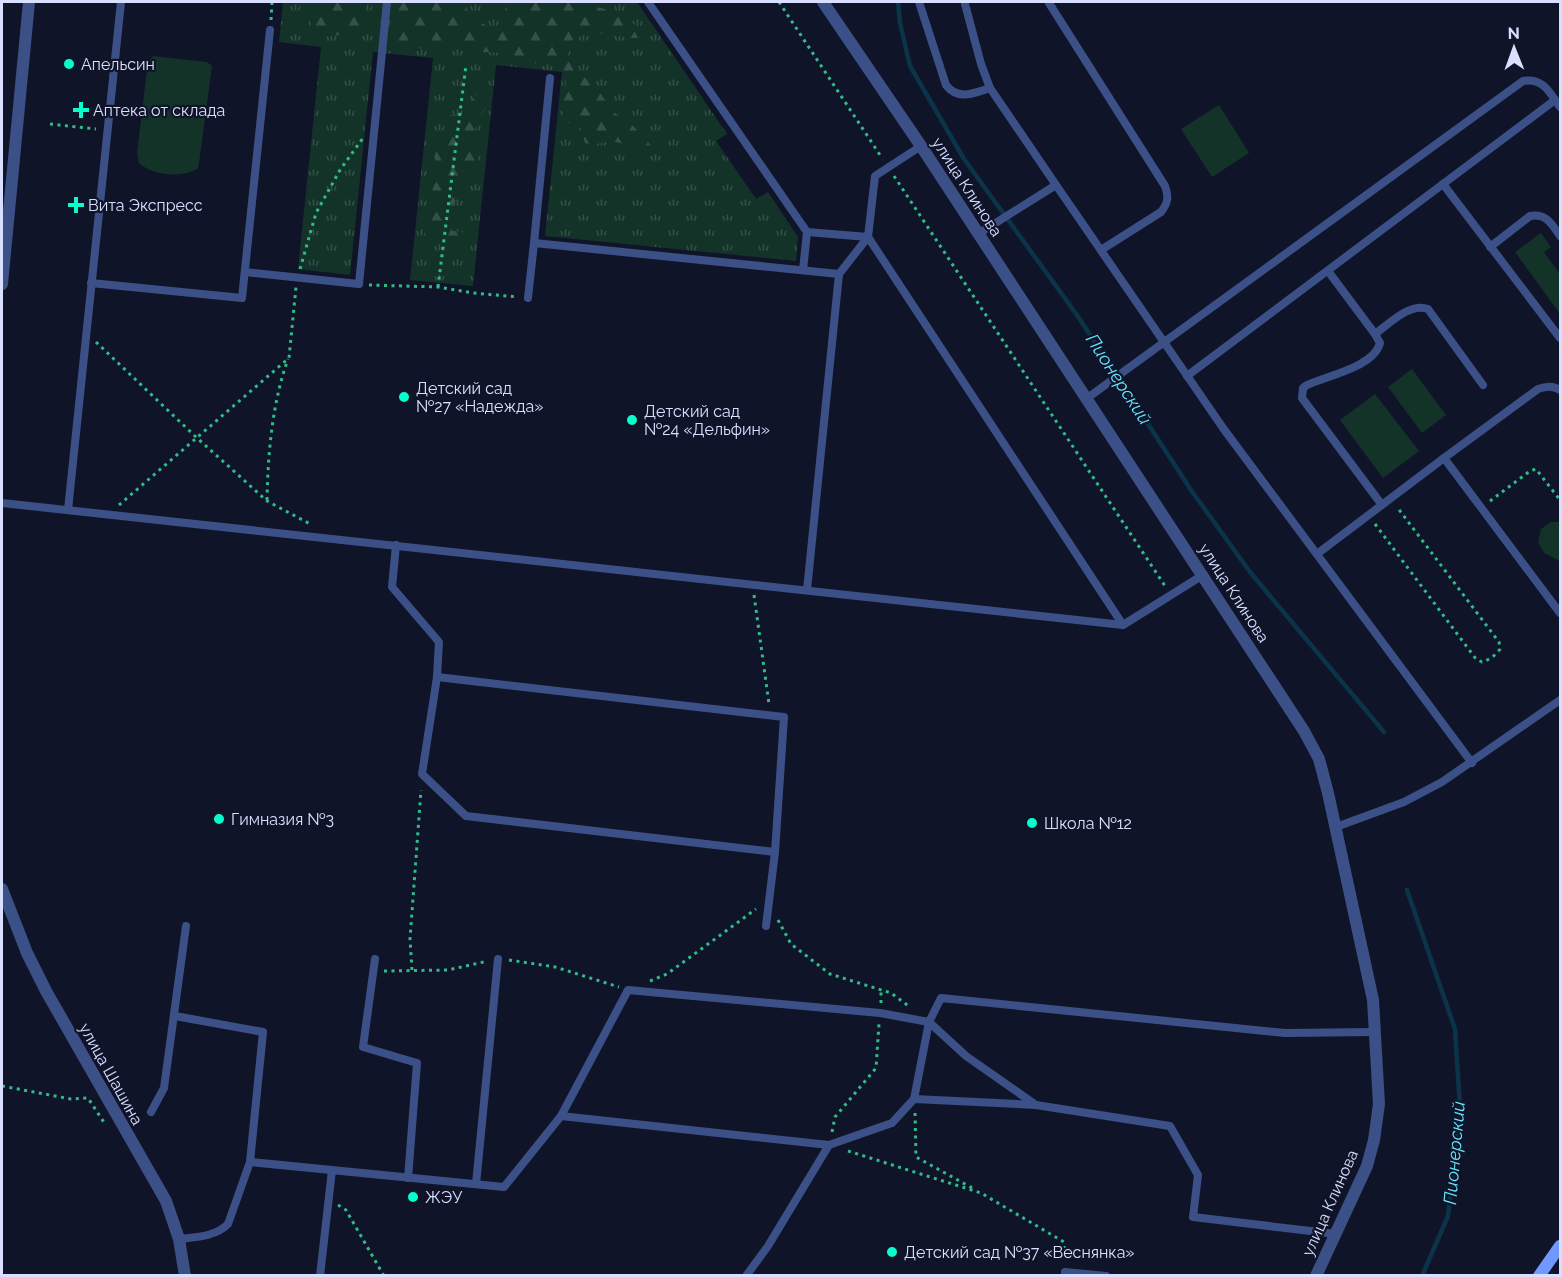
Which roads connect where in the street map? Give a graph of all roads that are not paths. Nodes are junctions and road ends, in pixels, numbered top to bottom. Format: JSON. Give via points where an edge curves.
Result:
{"nodes":[{"id":1,"x":29,"y":2,"type":"edge"},
{"id":2,"x":121,"y":2,"type":"edge"},
{"id":3,"x":387,"y":2,"type":"edge"},
{"id":4,"x":648,"y":2,"type":"edge"},
{"id":5,"x":822,"y":2,"type":"edge"},
{"id":6,"x":919,"y":2,"type":"edge"},
{"id":7,"x":1049,"y":3,"type":"edge"},
{"id":8,"x":965,"y":4,"type":"dead end"},
{"id":9,"x":270,"y":30,"type":"road end"},
{"id":10,"x":550,"y":78,"type":"dead end"},
{"id":11,"x":990,"y":88,"type":"junction"},
{"id":12,"x":1558,"y":103,"type":"edge"},
{"id":13,"x":921,"y":146,"type":"junction"},
{"id":14,"x":1056,"y":184,"type":"junction"},
{"id":15,"x":1443,"y":184,"type":"junction"},
{"id":16,"x":807,"y":232,"type":"junction"},
{"id":17,"x":978,"y":234,"type":"junction"},
{"id":18,"x":1560,"y":236,"type":"edge"},
{"id":19,"x":868,"y":237,"type":"junction"},
{"id":20,"x":534,"y":243,"type":"junction"},
{"id":21,"x":1490,"y":247,"type":"junction"},
{"id":22,"x":1101,"y":250,"type":"junction"},
{"id":23,"x":803,"y":270,"type":"junction"},
{"id":24,"x":1328,"y":271,"type":"junction"},
{"id":25,"x":245,"y":272,"type":"junction"},
{"id":26,"x":839,"y":274,"type":"junction"},
{"id":27,"x":91,"y":283,"type":"junction"},
{"id":28,"x":2,"y":284,"type":"edge"},
{"id":29,"x":528,"y":298,"type":"road end"},
{"id":30,"x":1375,"y":334,"type":"junction"},
{"id":31,"x":1560,"y":338,"type":"edge"},
{"id":32,"x":1164,"y":342,"type":"junction"},
{"id":33,"x":1187,"y":376,"type":"junction"},
{"id":34,"x":1483,"y":385,"type":"dead end"},
{"id":35,"x":1560,"y":390,"type":"edge"},
{"id":36,"x":1086,"y":399,"type":"junction"},
{"id":37,"x":1444,"y":458,"type":"junction"},
{"id":38,"x":2,"y":503,"type":"edge"},
{"id":39,"x":1382,"y":505,"type":"junction"},
{"id":40,"x":68,"y":510,"type":"junction"},
{"id":41,"x":396,"y":546,"type":"junction"},
{"id":42,"x":1317,"y":554,"type":"junction"},
{"id":43,"x":1203,"y":575,"type":"junction"},
{"id":44,"x":807,"y":590,"type":"junction"},
{"id":45,"x":1560,"y":613,"type":"edge"},
{"id":46,"x":1123,"y":625,"type":"junction"},
{"id":47,"x":437,"y":677,"type":"junction"},
{"id":48,"x":1560,"y":700,"type":"edge"},
{"id":49,"x":1472,"y":763,"type":"junction"},
{"id":50,"x":1336,"y":827,"type":"junction"},
{"id":51,"x":775,"y":852,"type":"junction"},
{"id":52,"x":2,"y":894,"type":"edge"},
{"id":53,"x":186,"y":926,"type":"dead end"},
{"id":54,"x":766,"y":926,"type":"dead end"},
{"id":55,"x":375,"y":959,"type":"dead end"},
{"id":56,"x":498,"y":959,"type":"road end"},
{"id":57,"x":175,"y":1016,"type":"junction"},
{"id":58,"x":929,"y":1022,"type":"junction"},
{"id":59,"x":1375,"y":1032,"type":"junction"},
{"id":60,"x":914,"y":1100,"type":"junction"},
{"id":61,"x":1036,"y":1105,"type":"junction"},
{"id":62,"x":151,"y":1112,"type":"dead end"},
{"id":63,"x":561,"y":1116,"type":"junction"},
{"id":64,"x":829,"y":1144,"type":"junction"},
{"id":65,"x":250,"y":1162,"type":"junction"},
{"id":66,"x":332,"y":1170,"type":"junction"},
{"id":67,"x":408,"y":1178,"type":"junction"},
{"id":68,"x":476,"y":1184,"type":"junction"},
{"id":69,"x":1336,"y":1234,"type":"junction"},
{"id":70,"x":179,"y":1239,"type":"junction"},
{"id":71,"x":1560,"y":1246,"type":"edge"},
{"id":72,"x":1065,"y":1274,"type":"edge"},
{"id":73,"x":185,"y":1275,"type":"edge"},
{"id":74,"x":320,"y":1275,"type":"edge"},
{"id":75,"x":746,"y":1275,"type":"edge"},
{"id":76,"x":1106,"y":1275,"type":"edge"},
{"id":77,"x":1316,"y":1275,"type":"edge"},
{"id":78,"x":1539,"y":1275,"type":"edge"}],
"edges":[{"from":1,"to":28,"type":"street"},
{"from":2,"to":27,"type":"lane"},
{"from":3,"to":25,"type":"lane","via":[[359,284]]},
{"from":4,"to":16,"type":"lane"},
{"from":5,"to":13,"type":"street","name":"улица Клинова"},
{"from":6,"to":11,"type":"lane","via":[[950,90],[966,95]]},
{"from":7,"to":22,"type":"lane","via":[[1168,195],[1161,212]]},
{"from":8,"to":11,"type":"lane"},
{"from":9,"to":25,"type":"lane"},
{"from":10,"to":20,"type":"lane"},
{"from":11,"to":14,"type":"lane"},
{"from":12,"to":15,"type":"lane"},
{"from":12,"to":32,"type":"lane","via":[[1543,84],[1523,81]]},
{"from":13,"to":17,"type":"street","name":"улица Клинова"},
{"from":13,"to":19,"type":"lane","via":[[875,176]]},
{"from":14,"to":17,"type":"lane"},
{"from":14,"to":22,"type":"lane"},
{"from":15,"to":21,"type":"lane"},
{"from":15,"to":24,"type":"lane"},
{"from":16,"to":19,"type":"lane"},
{"from":16,"to":23,"type":"lane"},
{"from":17,"to":36,"type":"street","name":"улица Клинова"},
{"from":18,"to":21,"type":"lane","via":[[1542,216],[1530,216]]},
{"from":19,"to":26,"type":"lane"},
{"from":19,"to":46,"type":"lane"},
{"from":20,"to":23,"type":"lane"},
{"from":20,"to":29,"type":"lane"},
{"from":21,"to":31,"type":"lane"},
{"from":22,"to":32,"type":"lane"},
{"from":23,"to":26,"type":"lane"},
{"from":24,"to":30,"type":"lane"},
{"from":24,"to":33,"type":"lane"},
{"from":25,"to":27,"type":"lane","via":[[242,298]]},
{"from":26,"to":44,"type":"lane"},
{"from":27,"to":40,"type":"lane"},
{"from":30,"to":34,"type":"lane","via":[[1409,310],[1428,309]]},
{"from":30,"to":39,"type":"lane","via":[[1380,343],[1375,352],[1353,369],[1307,385],[1301,393]]},
{"from":32,"to":33,"type":"lane"},
{"from":32,"to":36,"type":"lane"},
{"from":33,"to":42,"type":"lane"},
{"from":35,"to":37,"type":"lane","via":[[1538,388]]},
{"from":36,"to":43,"type":"street","name":"улица Клинова"},
{"from":37,"to":39,"type":"lane"},
{"from":37,"to":45,"type":"lane"},
{"from":38,"to":40,"type":"lane"},
{"from":39,"to":42,"type":"lane"},
{"from":40,"to":41,"type":"lane"},
{"from":41,"to":44,"type":"lane"},
{"from":41,"to":47,"type":"lane","via":[[392,587],[439,642]]},
{"from":42,"to":49,"type":"lane"},
{"from":43,"to":46,"type":"lane"},
{"from":43,"to":50,"type":"street","name":"улица Клинова","via":[[1304,731],[1318,759]]},
{"from":44,"to":46,"type":"lane"},
{"from":47,"to":51,"type":"lane","via":[[422,774],[466,816]]},
{"from":47,"to":51,"type":"lane","via":[[784,717]]},
{"from":48,"to":49,"type":"lane"},
{"from":49,"to":50,"type":"lane","via":[[1404,802]]},
{"from":50,"to":59,"type":"street","name":"улица Клинова","via":[[1373,1000]]},
{"from":51,"to":54,"type":"lane"},
{"from":52,"to":70,"type":"street","name":"улица Шашина","via":[[46,991],[166,1201]]},
{"from":53,"to":57,"type":"lane"},
{"from":55,"to":67,"type":"lane","via":[[363,1047],[417,1063]]},
{"from":56,"to":68,"type":"lane"},
{"from":57,"to":62,"type":"lane","via":[[164,1088]]},
{"from":57,"to":65,"type":"lane","via":[[263,1032]]},
{"from":58,"to":59,"type":"lane","via":[[941,998],[1285,1033]]},
{"from":58,"to":60,"type":"lane"},
{"from":58,"to":61,"type":"lane","via":[[966,1056]]},
{"from":58,"to":63,"type":"lane","via":[[880,1013],[628,990]]},
{"from":59,"to":69,"type":"street","name":"улица Клинова","via":[[1379,1104],[1374,1140],[1367,1166]]},
{"from":60,"to":61,"type":"lane"},
{"from":60,"to":64,"type":"lane","via":[[892,1123]]},
{"from":61,"to":69,"type":"lane","via":[[1170,1126],[1198,1175],[1193,1217]]},
{"from":63,"to":64,"type":"lane"},
{"from":63,"to":68,"type":"lane","via":[[504,1187]]},
{"from":64,"to":75,"type":"lane","via":[[768,1246]]},
{"from":65,"to":66,"type":"lane"},
{"from":65,"to":70,"type":"lane","via":[[228,1224],[212,1234]]},
{"from":66,"to":67,"type":"lane"},
{"from":66,"to":74,"type":"lane"},
{"from":67,"to":68,"type":"lane"},
{"from":69,"to":77,"type":"street","name":"улица Клинова"},
{"from":70,"to":73,"type":"street","name":"улица Шашина"},
{"from":71,"to":78,"type":"main road"},
{"from":72,"to":76,"type":"lane"}]}
